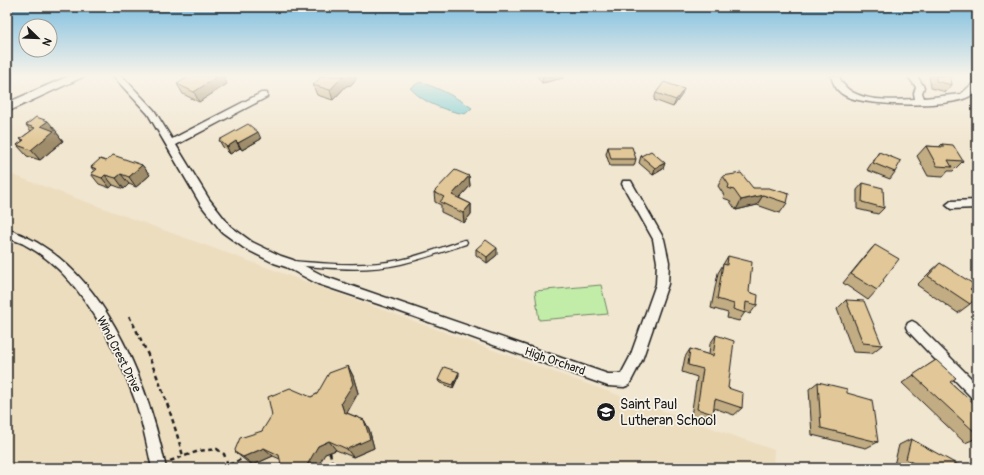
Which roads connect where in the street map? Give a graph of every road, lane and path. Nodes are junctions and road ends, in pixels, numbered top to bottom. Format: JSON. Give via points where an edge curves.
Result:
{"nodes":[{"id":1,"x":29,"y":98,"type":"edge"},
{"id":2,"x":138,"y":98,"type":"edge"},
{"id":3,"x":258,"y":98,"type":"edge"},
{"id":4,"x":868,"y":98,"type":"edge"},
{"id":5,"x":919,"y":98,"type":"edge"},
{"id":6,"x":947,"y":98,"type":"edge"},
{"id":7,"x":920,"y":102,"type":"junction"},
{"id":8,"x":7,"y":108,"type":"edge"},
{"id":9,"x":170,"y":144,"type":"junction"},
{"id":10,"x":627,"y":184,"type":"dead end"},
{"id":11,"x":977,"y":204,"type":"edge"},
{"id":12,"x":951,"y":205,"type":"dead end"},
{"id":13,"x":7,"y":233,"type":"edge"},
{"id":14,"x":464,"y":242,"type":"dead end"},
{"id":15,"x":289,"y":263,"type":"junction"},
{"id":16,"x":129,"y":316,"type":"dead end"},
{"id":17,"x":912,"y":327,"type":"dead end"},
{"id":18,"x":977,"y":393,"type":"edge"},
{"id":19,"x":330,"y":452,"type":"edge"},
{"id":20,"x":183,"y":456,"type":"junction"},
{"id":21,"x":245,"y":458,"type":"edge"},
{"id":22,"x":164,"y":465,"type":"edge"},
{"id":23,"x":229,"y":466,"type":"edge"},
{"id":24,"x":333,"y":468,"type":"edge"}],
"edges":[{"from":1,"to":8,"type":"main road"},
{"from":2,"to":9,"type":"street","via":[[151,112]]},
{"from":3,"to":9,"type":"street"},
{"from":4,"to":7,"type":"street","via":[[893,102]]},
{"from":5,"to":7,"type":"street"},
{"from":6,"to":7,"type":"street"},
{"from":9,"to":15,"type":"street","via":[[205,202],[226,228],[248,245]]},
{"from":10,"to":15,"type":"street","name":"High Orchard","via":[[658,239],[663,262],[662,284],[636,360],[624,381],[608,380],[387,302],[328,284]]},
{"from":11,"to":12,"type":"street"},
{"from":13,"to":22,"type":"street","name":"Wind Crest Drive","via":[[34,244],[51,255],[70,274],[107,326],[140,395]]},
{"from":14,"to":15,"type":"lane","via":[[400,262],[371,266]]},
{"from":16,"to":20,"type":"path","via":[[152,361],[164,392]]},
{"from":17,"to":18,"type":"street"},
{"from":19,"to":24,"type":"path"},
{"from":20,"to":22,"type":"path"},
{"from":20,"to":23,"type":"path","via":[[217,449],[224,454]]},
{"from":21,"to":23,"type":"path"}]}
